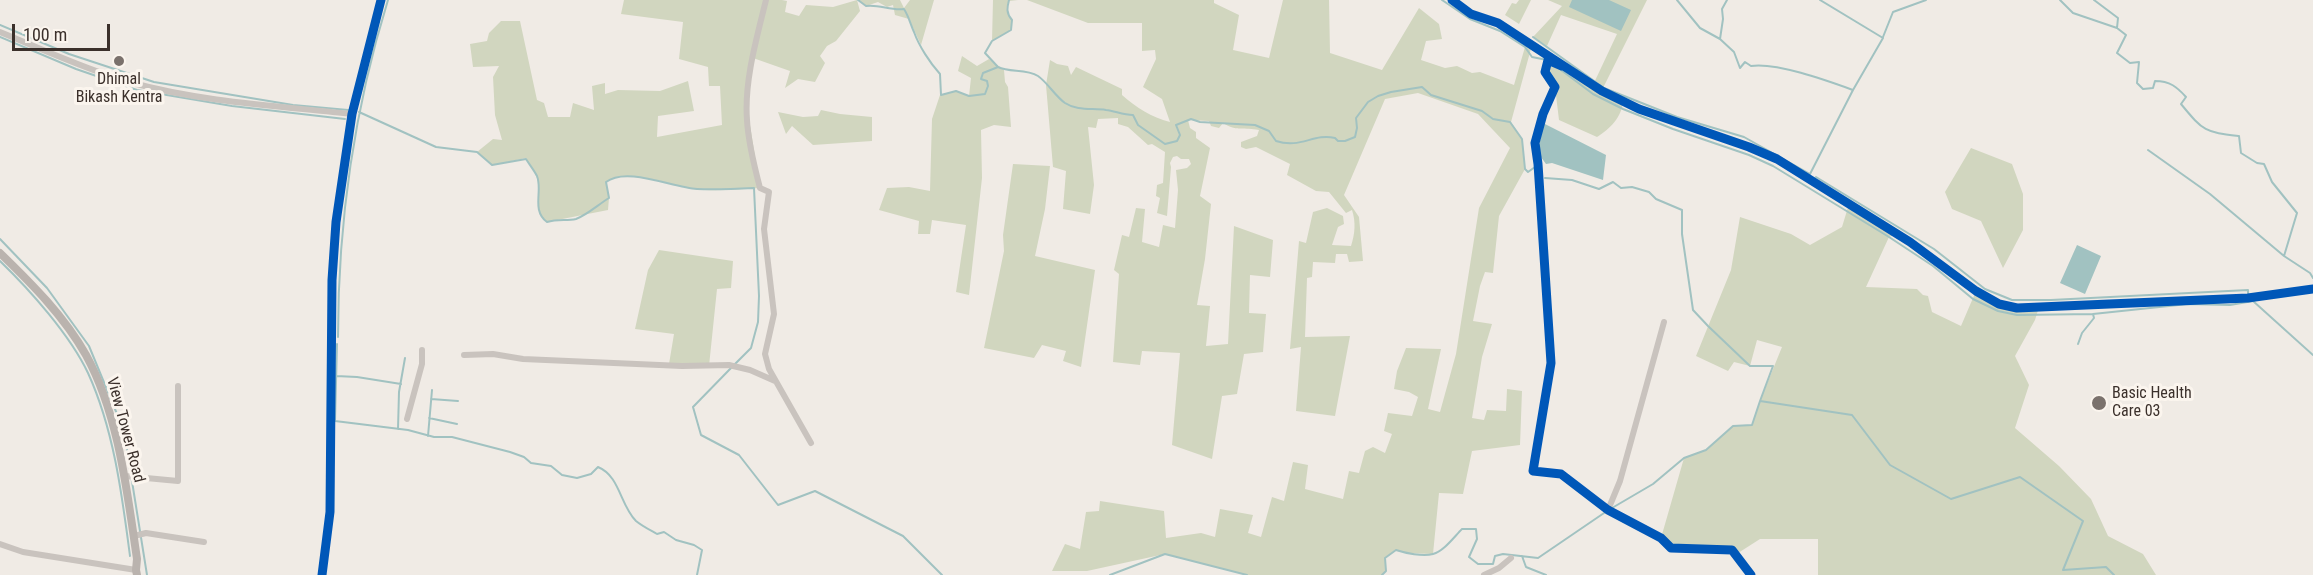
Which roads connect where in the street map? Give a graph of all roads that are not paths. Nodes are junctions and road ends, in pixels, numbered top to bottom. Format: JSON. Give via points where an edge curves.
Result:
{"nodes":[{"id":1,"x":381,"y":0,"type":"edge"},
{"id":2,"x":766,"y":0,"type":"edge"},
{"id":3,"x":1452,"y":0,"type":"edge"},
{"id":4,"x":0,"y":32,"type":"edge"},
{"id":5,"x":1566,"y":68,"type":"junction"},
{"id":6,"x":352,"y":114,"type":"junction"},
{"id":7,"x":0,"y":253,"type":"edge"},
{"id":8,"x":2313,"y":289,"type":"edge"},
{"id":9,"x":1664,"y":322,"type":"dead end"},
{"id":10,"x":422,"y":350,"type":"dead end"},
{"id":11,"x":464,"y":355,"type":"dead end"},
{"id":12,"x":775,"y":381,"type":"junction"},
{"id":13,"x":178,"y":386,"type":"dead end"},
{"id":14,"x":406,"y":419,"type":"dead end"},
{"id":15,"x":811,"y":442,"type":"dead end"},
{"id":16,"x":125,"y":476,"type":"junction"},
{"id":17,"x":1608,"y":510,"type":"junction"},
{"id":18,"x":134,"y":536,"type":"junction"},
{"id":19,"x":204,"y":542,"type":"dead end"},
{"id":20,"x":0,"y":544,"type":"edge"},
{"id":21,"x":136,"y":572,"type":"edge"},
{"id":22,"x":322,"y":575,"type":"edge"},
{"id":23,"x":1484,"y":575,"type":"edge"},
{"id":24,"x":1496,"y":575,"type":"edge"},
{"id":25,"x":1751,"y":575,"type":"edge"}],
"edges":[{"from":1,"to":6,"type":"street"},
{"from":2,"to":12,"type":"street","via":[[755,45],[747,122],[760,188],[769,192],[764,229],[774,314],[765,360]]},
{"from":3,"to":5,"type":"street","via":[[1471,14],[1498,23]]},
{"from":4,"to":6,"type":"street","via":[[129,82],[196,96]]},
{"from":5,"to":8,"type":"street","via":[[1638,109],[1777,159],[1910,242],[1999,304],[2017,308],[2248,298]]},
{"from":5,"to":17,"type":"street","via":[[1548,60],[1545,72],[1555,87],[1535,143],[1551,363],[1533,471],[1561,474]]},
{"from":6,"to":22,"type":"street","via":[[332,280],[330,512]]},
{"from":7,"to":16,"type":"street","name":"View Tower Road","via":[[57,313],[85,354],[99,384]]},
{"from":9,"to":17,"type":"street","via":[[1620,481]]},
{"from":10,"to":14,"type":"street","via":[[422,364]]},
{"from":11,"to":12,"type":"street","via":[[682,366],[729,364]]},
{"from":12,"to":15,"type":"street"},
{"from":13,"to":16,"type":"street","via":[[178,481]]},
{"from":16,"to":18,"type":"street","name":"View Tower Road"},
{"from":17,"to":25,"type":"street","via":[[1661,538],[1671,548],[1732,550]]},
{"from":18,"to":19,"type":"street","via":[[146,533]]},
{"from":18,"to":21,"type":"street","name":"View Tower Road"},
{"from":20,"to":21,"type":"street","via":[[23,552]]},
{"from":23,"to":24,"type":"street","via":[[1508,560]]}]}
